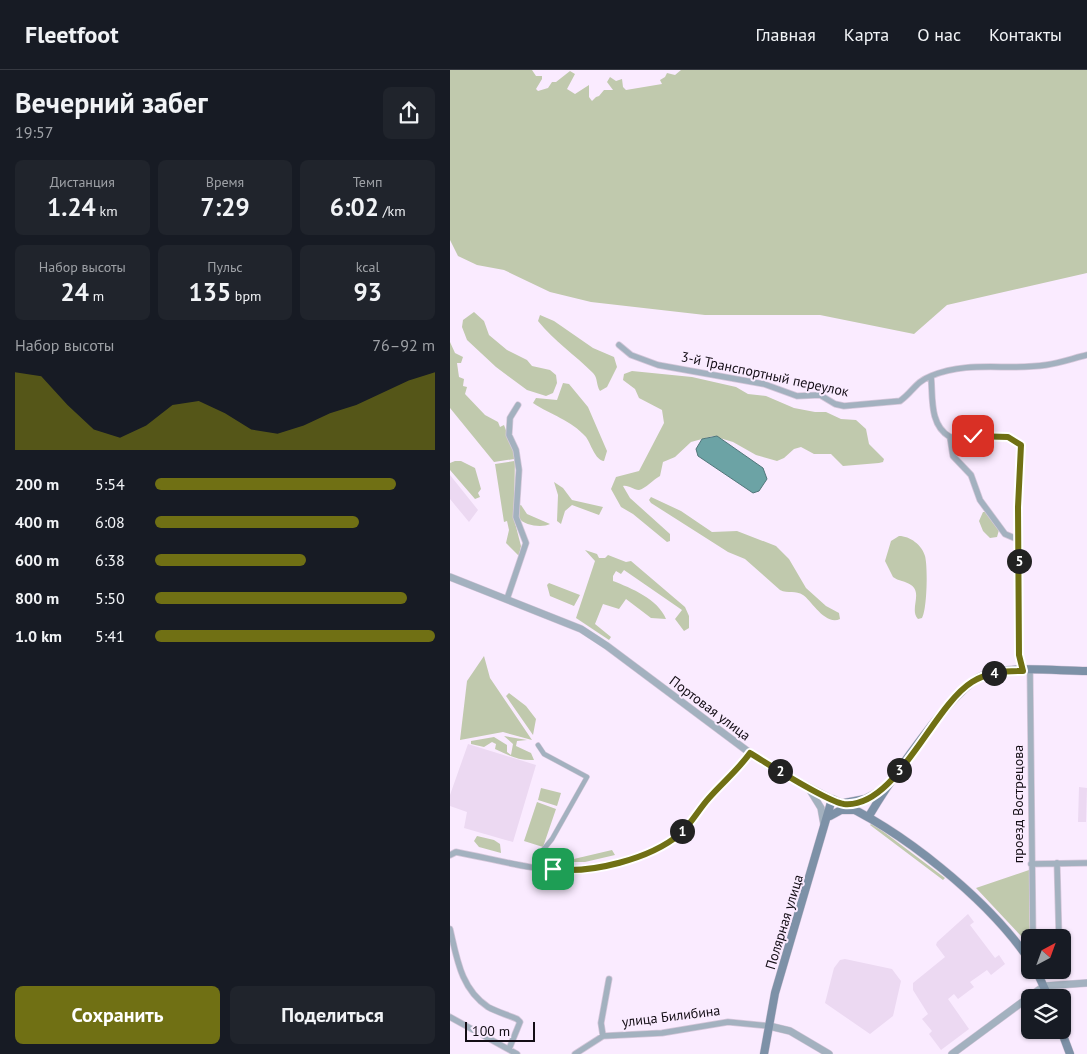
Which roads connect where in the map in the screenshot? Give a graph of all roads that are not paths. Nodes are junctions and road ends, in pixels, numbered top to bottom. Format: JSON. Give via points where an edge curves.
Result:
{"nodes":[{"id":1,"x":619,"y":345,"type":"dead end"},
{"id":2,"x":1087,"y":355,"type":"edge"},
{"id":3,"x":932,"y":376,"type":"junction"},
{"id":4,"x":518,"y":405,"type":"dead end"},
{"id":5,"x":950,"y":437,"type":"junction"},
{"id":6,"x":1018,"y":540,"type":"junction"},
{"id":7,"x":450,"y":577,"type":"edge"},
{"id":8,"x":508,"y":600,"type":"junction"},
{"id":9,"x":1026,"y":671,"type":"junction"},
{"id":10,"x":1087,"y":671,"type":"edge"},
{"id":11,"x":538,"y":745,"type":"dead end"},
{"id":12,"x":750,"y":753,"type":"junction"},
{"id":13,"x":806,"y":785,"type":"junction"},
{"id":14,"x":886,"y":787,"type":"junction"},
{"id":15,"x":832,"y":799,"type":"junction"},
{"id":16,"x":879,"y":799,"type":"junction"},
{"id":17,"x":843,"y":804,"type":"junction"},
{"id":18,"x":858,"y":811,"type":"junction"},
{"id":19,"x":830,"y":816,"type":"junction"},
{"id":20,"x":869,"y":816,"type":"junction"},
{"id":21,"x":824,"y":825,"type":"junction"},
{"id":22,"x":891,"y":832,"type":"junction"},
{"id":23,"x":450,"y":855,"type":"edge"},
{"id":24,"x":539,"y":855,"type":"dead end"},
{"id":25,"x":1087,"y":863,"type":"edge"},
{"id":26,"x":1031,"y":864,"type":"junction"},
{"id":27,"x":1057,"y":864,"type":"junction"},
{"id":28,"x":450,"y":929,"type":"edge"},
{"id":29,"x":1033,"y":929,"type":"edge"},
{"id":30,"x":1059,"y":929,"type":"edge"},
{"id":31,"x":1021,"y":948,"type":"edge"},
{"id":32,"x":609,"y":979,"type":"dead end"},
{"id":33,"x":1041,"y":979,"type":"edge"},
{"id":34,"x":1087,"y":983,"type":"edge"},
{"id":35,"x":1044,"y":986,"type":"junction"},
{"id":36,"x":1045,"y":989,"type":"edge"},
{"id":37,"x":450,"y":1017,"type":"edge"},
{"id":38,"x":769,"y":1026,"type":"junction"},
{"id":39,"x":603,"y":1036,"type":"junction"},
{"id":40,"x":1064,"y":1039,"type":"edge"},
{"id":41,"x":509,"y":1049,"type":"junction"},
{"id":42,"x":517,"y":1054,"type":"edge"},
{"id":43,"x":575,"y":1054,"type":"edge"},
{"id":44,"x":764,"y":1054,"type":"edge"},
{"id":45,"x":829,"y":1054,"type":"edge"},
{"id":46,"x":952,"y":1054,"type":"edge"},
{"id":47,"x":1070,"y":1054,"type":"edge"}],
"edges":[{"from":1,"to":3,"type":"street","name":"3-й Транспортный переулок","via":[[631,355],[658,365],[764,384],[797,396],[820,395],[844,406],[900,401],[913,386]]},
{"from":2,"to":3,"type":"street","name":"3-й Транспортный переулок","via":[[1045,365],[984,365],[948,369]]},
{"from":3,"to":5,"type":"street","via":[[935,419],[943,433]]},
{"from":4,"to":8,"type":"street","via":[[510,418],[509,435],[516,450],[519,470],[516,517],[526,543]]},
{"from":5,"to":6,"type":"street","via":[[953,456],[970,475],[980,500],[1005,534]]},
{"from":5,"to":6,"type":"street","via":[[1008,437],[1021,445]]},
{"from":6,"to":9,"type":"street","via":[[1019,655]]},
{"from":7,"to":8,"type":"street","name":"Портовая улица"},
{"from":8,"to":12,"type":"street","name":"Портовая улица","via":[[572,625],[594,638]]},
{"from":9,"to":10,"type":"main road"},
{"from":9,"to":14,"type":"main road","via":[[990,674],[968,684]]},
{"from":9,"to":26,"type":"street","name":"проезд Вострецова"},
{"from":11,"to":24,"type":"street","via":[[544,754],[586,777],[552,839]]},
{"from":12,"to":13,"type":"street","name":"Портовая улица"},
{"from":12,"to":23,"type":"street","via":[[684,830],[664,846],[650,851],[608,865],[575,871],[540,868],[456,852]]},
{"from":13,"to":15,"type":"street","name":"Портовая улица"},
{"from":13,"to":21,"type":"street","via":[[818,801]]},
{"from":14,"to":16,"type":"main road"},
{"from":14,"to":17,"type":"main road","via":[[865,799]]},
{"from":15,"to":17,"type":"main road","name":"Портовая улица"},
{"from":15,"to":21,"type":"main road","name":"Полярная улица"},
{"from":16,"to":20,"type":"main road"},
{"from":16,"to":22,"type":"main road","via":[[877,812]]},
{"from":17,"to":18,"type":"main road","name":"Портовая улица"},
{"from":17,"to":19,"type":"main road"},
{"from":18,"to":19,"type":"main road","via":[[841,810]]},
{"from":18,"to":20,"type":"main road","name":"Портовая улица"},
{"from":19,"to":21,"type":"main road"},
{"from":20,"to":22,"type":"main road","name":"Портовая улица"},
{"from":21,"to":38,"type":"main road","name":"Полярная улица","via":[[775,993]]},
{"from":22,"to":31,"type":"main road","name":"Портовая улица","via":[[968,891]]},
{"from":25,"to":27,"type":"street"},
{"from":26,"to":27,"type":"street"},
{"from":26,"to":29,"type":"street","name":"проезд Вострецова"},
{"from":27,"to":30,"type":"street"},
{"from":28,"to":41,"type":"street","via":[[459,970],[468,989],[488,1007],[520,1022]]},
{"from":32,"to":39,"type":"street","via":[[601,1023]]},
{"from":33,"to":35,"type":"main road"},
{"from":34,"to":35,"type":"street"},
{"from":35,"to":36,"type":"main road"},
{"from":35,"to":46,"type":"street"},
{"from":37,"to":41,"type":"street"},
{"from":38,"to":39,"type":"street","name":"улица Билибина","via":[[728,1022],[662,1032]]},
{"from":38,"to":44,"type":"main road","name":"Полярная улица"},
{"from":38,"to":45,"type":"street","name":"улица Билибина","via":[[790,1031]]},
{"from":39,"to":43,"type":"street","name":"улица Билибина"},
{"from":40,"to":47,"type":"main road"},
{"from":41,"to":42,"type":"street"}]}
